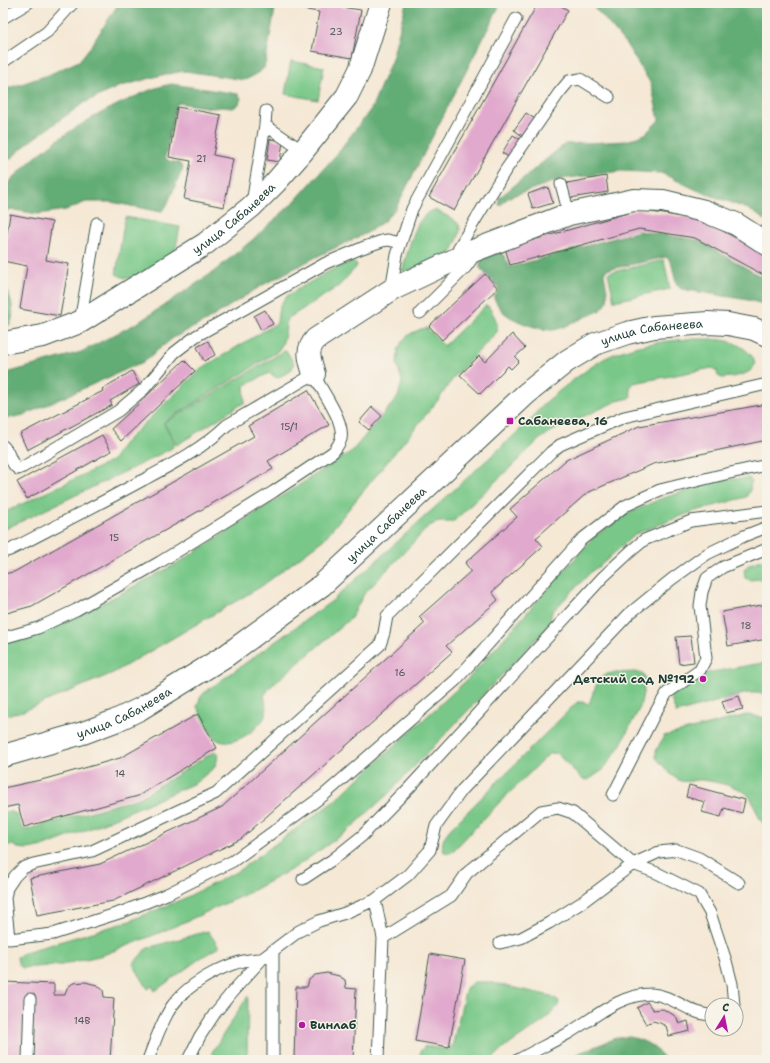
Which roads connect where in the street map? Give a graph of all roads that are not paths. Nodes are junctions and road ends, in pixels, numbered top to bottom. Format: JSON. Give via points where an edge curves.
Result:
{"nodes":[{"id":1,"x":28,"y":3,"type":"edge"},
{"id":2,"x":73,"y":3,"type":"edge"},
{"id":3,"x":381,"y":3,"type":"edge"},
{"id":4,"x":3,"y":18,"type":"edge"},
{"id":5,"x":516,"y":19,"type":"dead end"},
{"id":6,"x":3,"y":62,"type":"edge"},
{"id":7,"x":609,"y":97,"type":"dead end"},
{"id":8,"x":266,"y":111,"type":"dead end"},
{"id":9,"x":265,"y":125,"type":"junction"},
{"id":10,"x":303,"y":151,"type":"junction"},
{"id":11,"x":561,"y":184,"type":"dead end"},
{"id":12,"x":251,"y":207,"type":"junction"},
{"id":13,"x":569,"y":214,"type":"junction"},
{"id":14,"x":97,"y":223,"type":"dead end"},
{"id":15,"x":402,"y":243,"type":"junction"},
{"id":16,"x":767,"y":244,"type":"edge"},
{"id":17,"x":466,"y":255,"type":"junction"},
{"id":18,"x":393,"y":288,"type":"junction"},
{"id":19,"x":420,"y":313,"type":"dead end"},
{"id":20,"x":80,"y":322,"type":"junction"},
{"id":21,"x":767,"y":335,"type":"edge"},
{"id":22,"x":3,"y":344,"type":"edge"},
{"id":23,"x":314,"y":374,"type":"junction"},
{"id":24,"x":767,"y":384,"type":"edge"},
{"id":25,"x":3,"y":446,"type":"edge"},
{"id":26,"x":767,"y":465,"type":"edge"},
{"id":27,"x":767,"y":511,"type":"edge"},
{"id":28,"x":767,"y":527,"type":"edge"},
{"id":29,"x":767,"y":549,"type":"edge"},
{"id":30,"x":3,"y":552,"type":"edge"},
{"id":31,"x":3,"y":638,"type":"edge"},
{"id":32,"x":3,"y":756,"type":"edge"},
{"id":33,"x":613,"y":795,"type":"dead end"},
{"id":34,"x":633,"y":864,"type":"junction"},
{"id":35,"x":303,"y":879,"type":"dead end"},
{"id":36,"x":739,"y":883,"type":"dead end"},
{"id":37,"x":375,"y":900,"type":"junction"},
{"id":38,"x":383,"y":938,"type":"junction"},
{"id":39,"x":6,"y":939,"type":"edge"},
{"id":40,"x":500,"y":943,"type":"dead end"},
{"id":41,"x":273,"y":951,"type":"junction"},
{"id":42,"x":262,"y":960,"type":"junction"},
{"id":43,"x":733,"y":997,"type":"edge"},
{"id":44,"x":30,"y":1000,"type":"dead end"},
{"id":45,"x":704,"y":1013,"type":"edge"},
{"id":46,"x":28,"y":1060,"type":"edge"},
{"id":47,"x":148,"y":1060,"type":"edge"},
{"id":48,"x":188,"y":1060,"type":"edge"},
{"id":49,"x":273,"y":1060,"type":"edge"},
{"id":50,"x":378,"y":1060,"type":"edge"},
{"id":51,"x":518,"y":1060,"type":"edge"}],
"edges":[{"from":1,"to":4,"type":"lane"},
{"from":2,"to":6,"type":"lane","via":[[47,32]]},
{"from":3,"to":10,"type":"street","name":"улица Сабанеева","via":[[360,70],[347,96]]},
{"from":5,"to":15,"type":"lane","via":[[412,209]]},
{"from":7,"to":17,"type":"lane","via":[[580,79],[569,81],[505,171],[458,248],[458,252]]},
{"from":8,"to":9,"type":"lane"},
{"from":9,"to":10,"type":"lane"},
{"from":9,"to":12,"type":"lane"},
{"from":10,"to":12,"type":"street","name":"улица Сабанеева"},
{"from":11,"to":13,"type":"lane"},
{"from":12,"to":20,"type":"street","name":"улица Сабанеева","via":[[205,244]]},
{"from":13,"to":16,"type":"street","via":[[634,200],[663,201],[711,214],[736,224]]},
{"from":13,"to":17,"type":"street"},
{"from":14,"to":20,"type":"lane"},
{"from":15,"to":18,"type":"lane","via":[[394,271]]},
{"from":15,"to":25,"type":"lane","via":[[382,241],[326,263],[196,336],[174,353],[144,390],[118,411],[23,467],[18,469],[13,466]]},
{"from":17,"to":18,"type":"street"},
{"from":17,"to":19,"type":"lane","via":[[472,258],[470,263]]},
{"from":18,"to":23,"type":"street","via":[[310,345],[308,355]]},
{"from":20,"to":22,"type":"street","name":"улица Сабанеева","via":[[43,336]]},
{"from":21,"to":32,"type":"street","name":"улица Сабанеева","via":[[754,329],[708,322],[654,327],[595,344],[567,361],[526,394],[322,585],[226,654],[140,709],[115,721]]},
{"from":23,"to":30,"type":"lane","via":[[227,425],[193,453]]},
{"from":23,"to":31,"type":"lane","via":[[338,418],[341,438],[332,452],[160,562],[76,610],[38,628]]},
{"from":24,"to":39,"type":"lane","via":[[624,417],[560,445],[386,616],[380,645],[216,793],[92,852],[23,868],[7,888]]},
{"from":26,"to":39,"type":"lane","via":[[660,490],[625,506],[582,540],[456,680],[324,796],[233,861],[167,894],[122,912],[53,934]]},
{"from":27,"to":35,"type":"lane","via":[[691,521],[644,540],[631,550],[598,582],[362,836]]},
{"from":28,"to":37,"type":"lane","via":[[706,554],[630,614],[462,790],[436,826],[430,850],[408,875]]},
{"from":29,"to":33,"type":"lane","via":[[723,567],[707,578],[700,606],[706,658],[700,670],[667,693]]},
{"from":34,"to":36,"type":"lane","via":[[659,852],[677,850],[699,858]]},
{"from":34,"to":38,"type":"lane","via":[[573,813],[558,808],[541,811],[467,873],[451,896]]},
{"from":34,"to":40,"type":"lane","via":[[581,903],[549,923],[521,938]]},
{"from":34,"to":43,"type":"lane","via":[[699,894],[710,912],[726,961]]},
{"from":37,"to":38,"type":"lane"},
{"from":37,"to":41,"type":"lane","via":[[299,931]]},
{"from":38,"to":50,"type":"lane"},
{"from":41,"to":42,"type":"lane"},
{"from":41,"to":49,"type":"lane"},
{"from":42,"to":47,"type":"lane","via":[[252,959],[230,964],[192,986],[172,1006]]},
{"from":42,"to":48,"type":"lane","via":[[215,1013]]},
{"from":44,"to":46,"type":"lane"},
{"from":45,"to":51,"type":"lane","via":[[653,994],[636,996],[605,1009],[568,1034]]}]}
